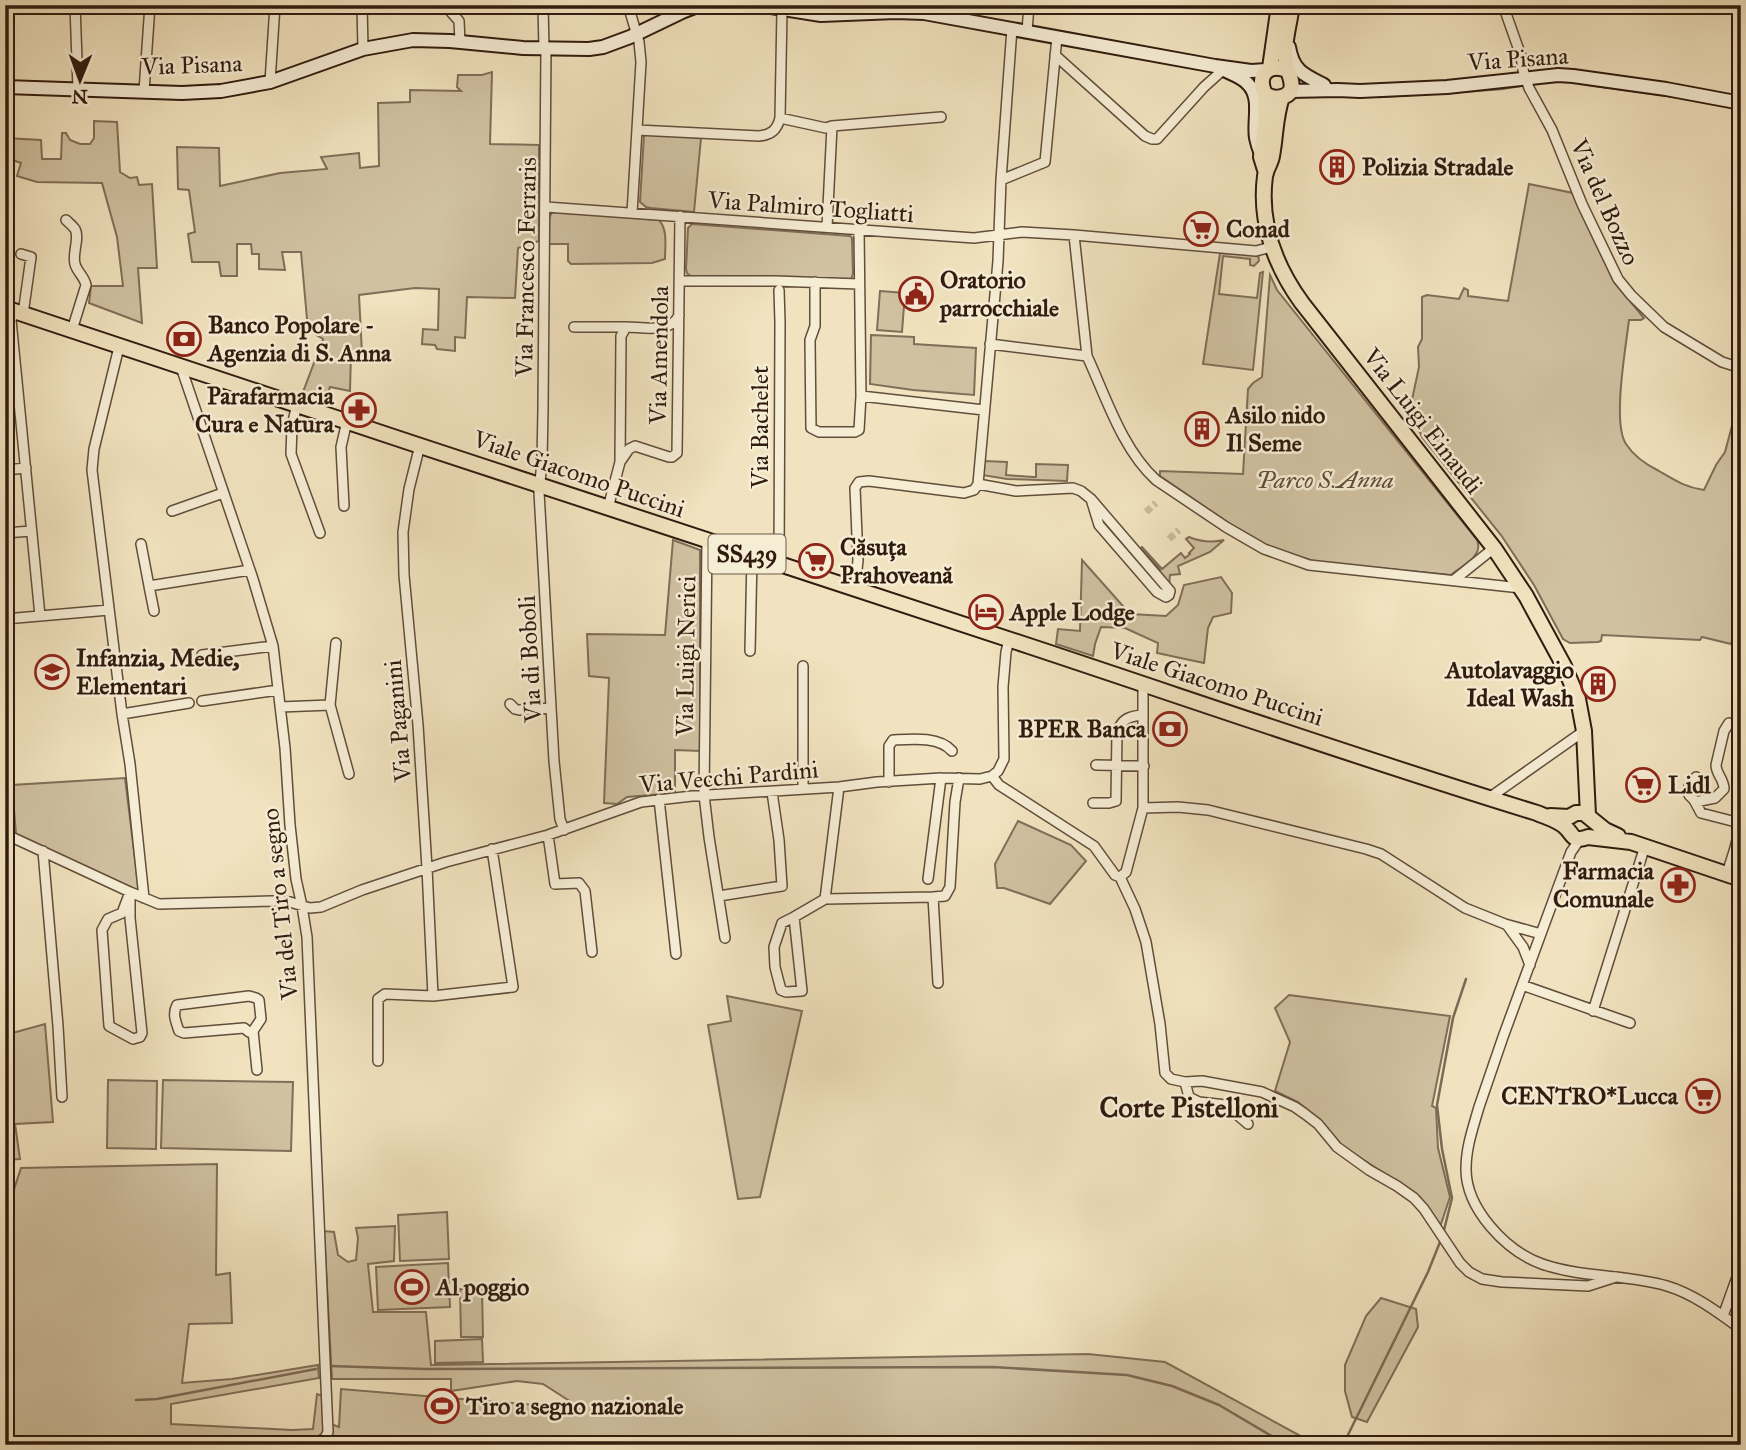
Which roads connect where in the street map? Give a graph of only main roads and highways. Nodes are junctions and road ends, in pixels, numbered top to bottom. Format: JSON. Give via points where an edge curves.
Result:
{"nodes":[{"id":1,"x":700,"y":5,"type":"edge"},
{"id":2,"x":758,"y":5,"type":"edge"},
{"id":3,"x":1279,"y":5,"type":"edge"},
{"id":4,"x":1292,"y":5,"type":"edge"},
{"id":5,"x":896,"y":8,"type":"edge"},
{"id":6,"x":919,"y":9,"type":"edge"},
{"id":7,"x":1287,"y":36,"type":"junction"},
{"id":8,"x":1214,"y":66,"type":"junction"},
{"id":9,"x":1269,"y":69,"type":"junction"},
{"id":10,"x":1288,"y":72,"type":"junction"},
{"id":11,"x":1324,"y":85,"type":"junction"},
{"id":12,"x":6,"y":88,"type":"edge"},
{"id":13,"x":1264,"y":90,"type":"junction"},
{"id":14,"x":1338,"y":90,"type":"junction"},
{"id":15,"x":1286,"y":94,"type":"junction"},
{"id":16,"x":1741,"y":103,"type":"edge"},
{"id":17,"x":1262,"y":157,"type":"junction"},
{"id":18,"x":1266,"y":173,"type":"junction"},
{"id":19,"x":14,"y":311,"type":"edge"},
{"id":20,"x":1579,"y":825,"type":"junction"},
{"id":21,"x":1734,"y":876,"type":"edge"}],
"edges":[{"from":1,"to":12,"type":"main road","name":"Via Pisana","via":[[613,44],[580,50],[413,40],[363,49],[270,82],[209,92]]},
{"from":2,"to":5,"type":"main road","name":"Via Pisana","via":[[821,15]]},
{"from":3,"to":9,"type":"main road"},
{"from":4,"to":7,"type":"main road"},
{"from":5,"to":6,"type":"main road","name":"Via Pisana"},
{"from":6,"to":8,"type":"main road","name":"Via Pisana"},
{"from":7,"to":10,"type":"main road"},
{"from":7,"to":11,"type":"main road","via":[[1297,68]]},
{"from":8,"to":9,"type":"main road","name":"Via Pisana"},
{"from":8,"to":13,"type":"main road","name":"Via Pisana","via":[[1246,76]]},
{"from":8,"to":17,"type":"main road","via":[[1250,85],[1256,109],[1255,137]]},
{"from":9,"to":10,"type":"main road","name":"Via Pisana"},
{"from":9,"to":13,"type":"main road","via":[[1263,76]]},
{"from":10,"to":11,"type":"main road","name":"Via Pisana"},
{"from":10,"to":15,"type":"main road","via":[[1292,85]]},
{"from":11,"to":14,"type":"main road","name":"Via Pisana"},
{"from":13,"to":15,"type":"main road","name":"Via Pisana","via":[[1274,98]]},
{"from":13,"to":17,"type":"main road"},
{"from":14,"to":15,"type":"main road","name":"Via Pisana"},
{"from":14,"to":16,"type":"main road","name":"Via Pisana","via":[[1527,83],[1558,75]]},
{"from":15,"to":18,"type":"main road","name":"Via Luigi Einaudi","via":[[1277,112]]},
{"from":17,"to":18,"type":"main road"},
{"from":18,"to":20,"type":"main road","name":"Via Luigi Einaudi","via":[[1271,247],[1284,278],[1494,548],[1570,678],[1584,731],[1586,767]]},
{"from":19,"to":20,"type":"main road","name":"Viale Giacomo Puccini","number":"SS439"},
{"from":20,"to":21,"type":"main road","name":"Viale Giacomo Puccini"}]}
